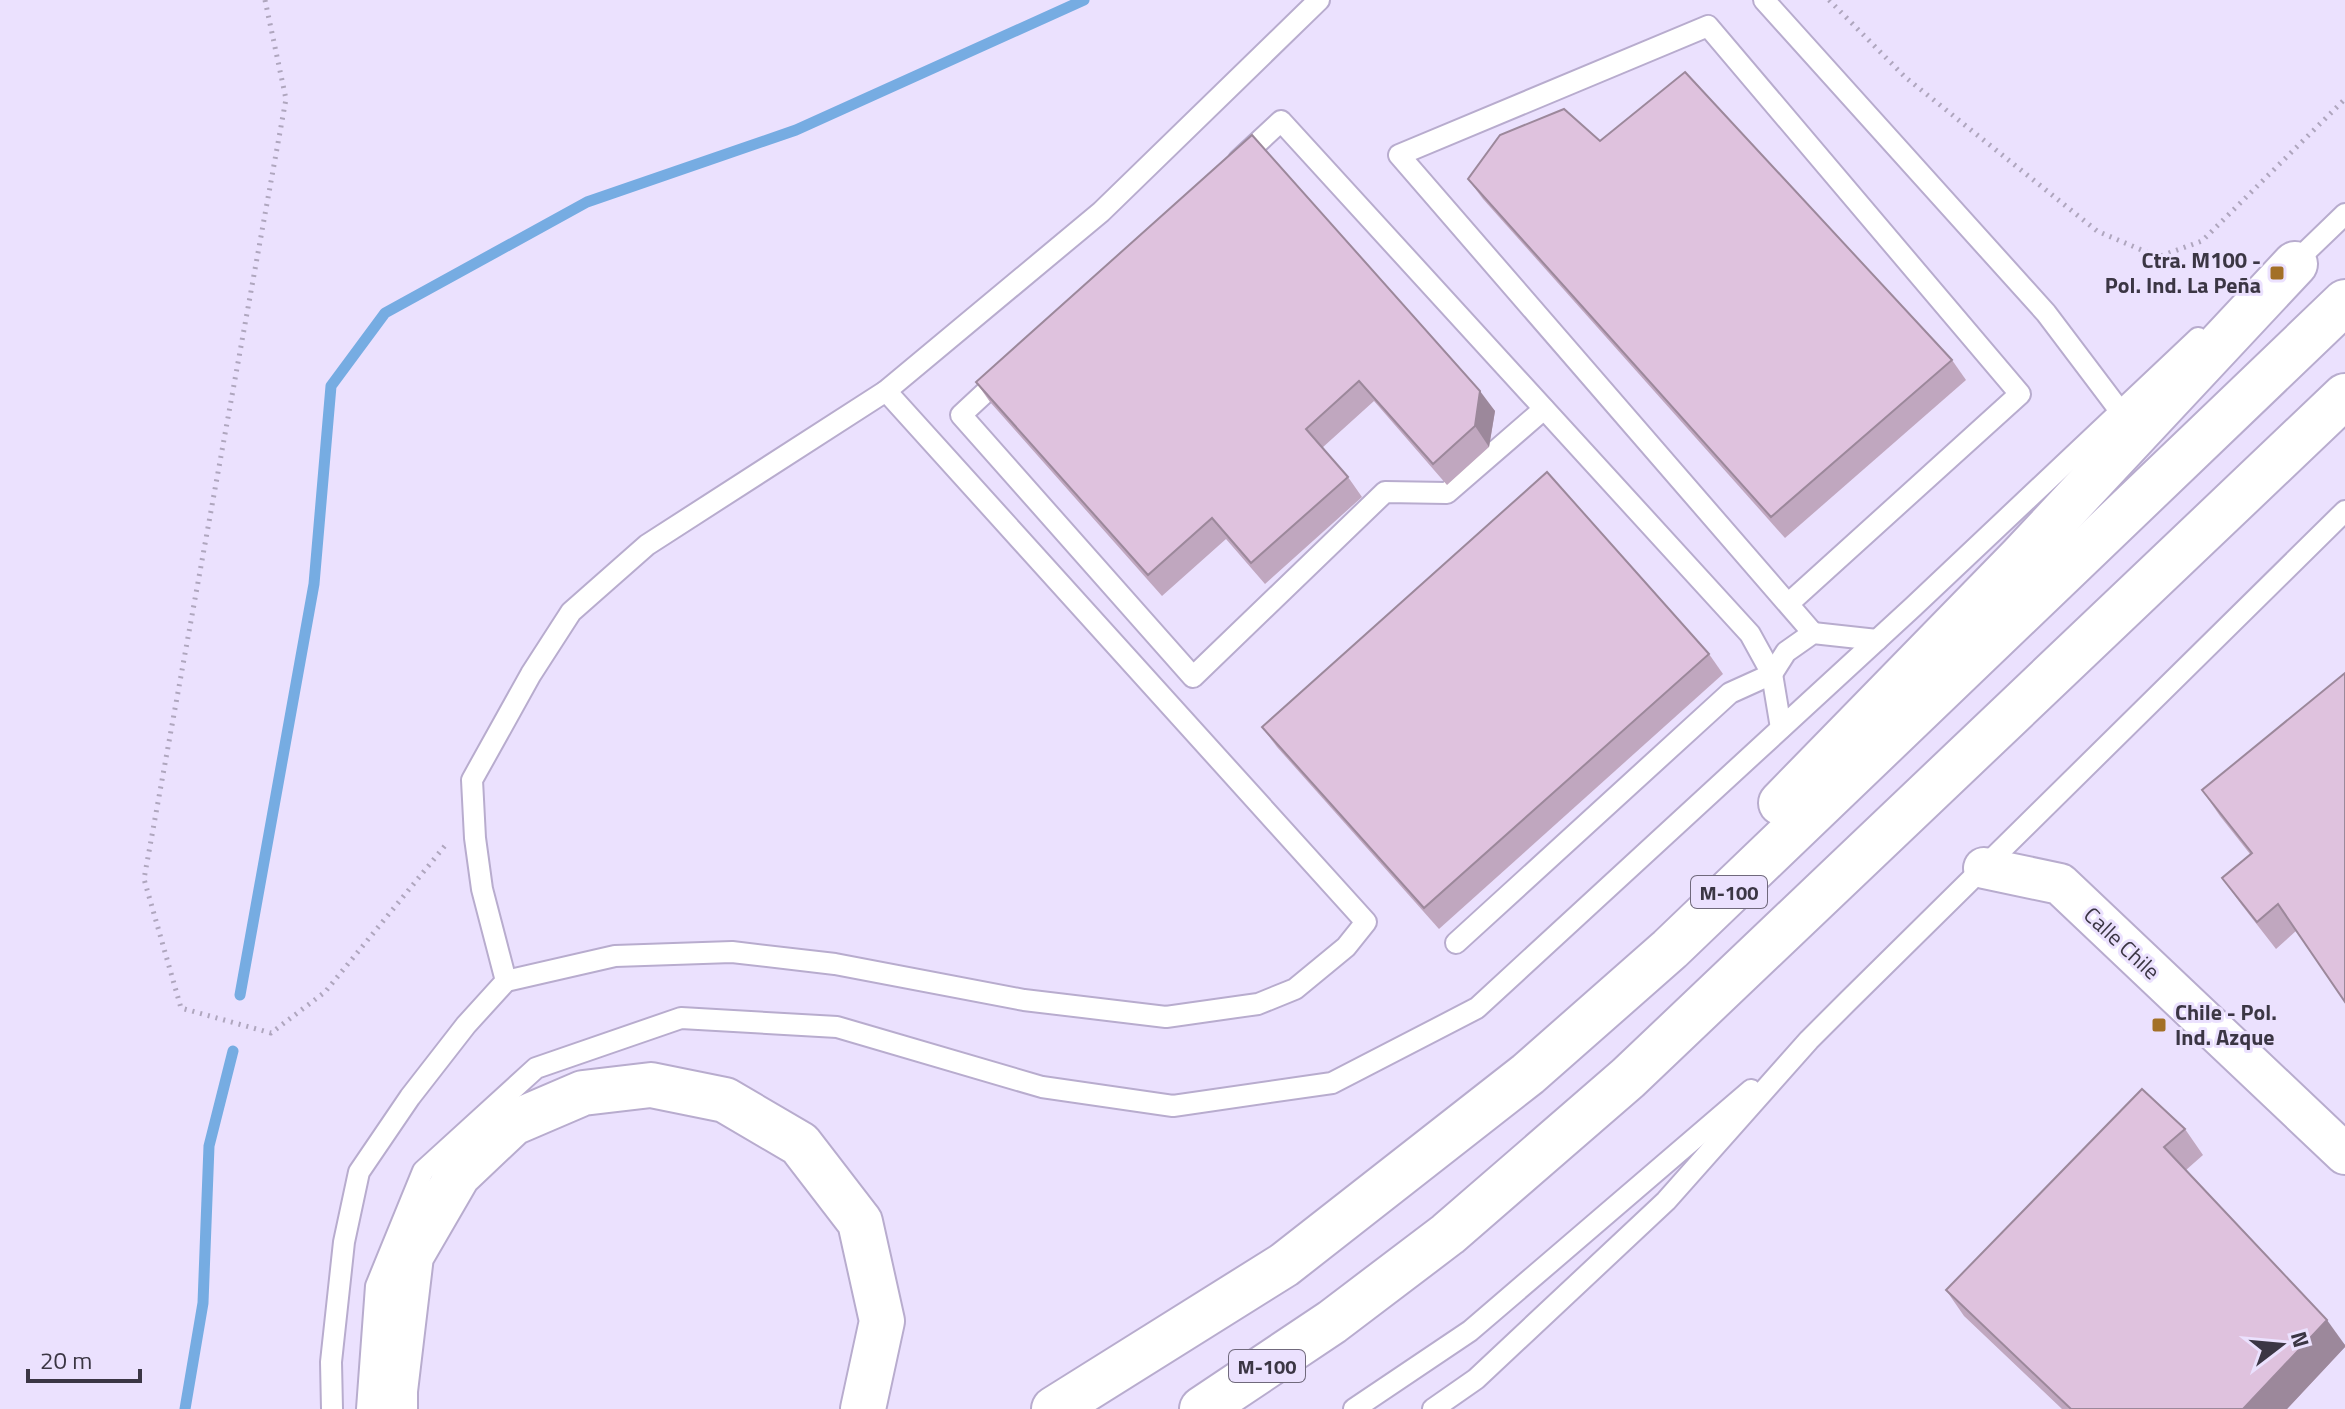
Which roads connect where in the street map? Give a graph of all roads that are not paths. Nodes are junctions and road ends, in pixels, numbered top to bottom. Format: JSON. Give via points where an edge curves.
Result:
{"nodes":[{"id":1,"x":1319,"y":0,"type":"edge"},
{"id":2,"x":1764,"y":0,"type":"edge"},
{"id":3,"x":1224,"y":174,"type":"edge"},
{"id":4,"x":2345,"y":214,"type":"edge"},
{"id":5,"x":2295,"y":264,"type":"junction"},
{"id":6,"x":2345,"y":302,"type":"edge"},
{"id":7,"x":1018,"y":363,"type":"edge"},
{"id":8,"x":886,"y":391,"type":"junction"},
{"id":9,"x":2345,"y":396,"type":"edge"},
{"id":10,"x":1544,"y":409,"type":"junction"},
{"id":11,"x":2120,"y":411,"type":"junction"},
{"id":12,"x":2345,"y":511,"type":"edge"},
{"id":13,"x":1788,"y":604,"type":"junction"},
{"id":14,"x":1813,"y":633,"type":"junction"},
{"id":15,"x":1877,"y":640,"type":"junction"},
{"id":16,"x":1772,"y":674,"type":"junction"},
{"id":17,"x":1781,"y":728,"type":"junction"},
{"id":18,"x":1984,"y":868,"type":"junction"},
{"id":19,"x":1456,"y":943,"type":"dead end"},
{"id":20,"x":1670,"y":949,"type":"junction"},
{"id":21,"x":506,"y":981,"type":"junction"},
{"id":22,"x":1809,"y":1040,"type":"junction"},
{"id":23,"x":2345,"y":1154,"type":"edge"},
{"id":24,"x":332,"y":1409,"type":"edge"},
{"id":25,"x":367,"y":1409,"type":"edge"},
{"id":26,"x":395,"y":1409,"type":"edge"},
{"id":27,"x":863,"y":1409,"type":"edge"},
{"id":28,"x":1054,"y":1409,"type":"edge"},
{"id":29,"x":1202,"y":1409,"type":"edge"},
{"id":30,"x":1354,"y":1409,"type":"edge"},
{"id":31,"x":1433,"y":1409,"type":"edge"}],
"edges":[{"from":1,"to":8,"type":"lane","via":[[1101,212]]},
{"from":2,"to":11,"type":"lane","via":[[2046,313]]},
{"from":3,"to":10,"type":"lane","via":[[1281,121]]},
{"from":4,"to":5,"type":"lane"},
{"from":5,"to":11,"type":"lane","via":[[2215,322]]},
{"from":5,"to":20,"type":"highway","via":[[1783,802]]},
{"from":6,"to":20,"type":"highway","number":"M-100"},
{"from":7,"to":10,"type":"lane","via":[[961,415],[1193,677],[1385,492],[1447,493]]},
{"from":8,"to":21,"type":"lane","via":[[647,545],[571,612],[531,674],[472,780],[482,889]]},
{"from":8,"to":21,"type":"lane","via":[[1366,922],[1346,947],[1295,989],[1258,1004],[1166,1017],[1024,1000],[835,964],[732,952],[615,956]]},
{"from":9,"to":29,"type":"highway","number":"M-100","via":[[1628,1078],[1448,1234],[1332,1322]]},
{"from":10,"to":16,"type":"lane","via":[[1750,634]]},
{"from":11,"to":15,"type":"lane"},
{"from":12,"to":18,"type":"lane"},
{"from":13,"to":13,"type":"lane","via":[[1686,486],[1399,155],[1708,26],[2020,394]]},
{"from":13,"to":14,"type":"lane"},
{"from":14,"to":15,"type":"lane"},
{"from":14,"to":16,"type":"lane","via":[[1786,652]]},
{"from":15,"to":17,"type":"lane"},
{"from":16,"to":17,"type":"lane"},
{"from":16,"to":19,"type":"lane","via":[[1730,693]]},
{"from":17,"to":25,"type":"lane","via":[[1477,1008],[1332,1083],[1173,1106],[1042,1087],[837,1027],[681,1018],[536,1068],[423,1171],[376,1286]]},
{"from":18,"to":22,"type":"lane"},
{"from":18,"to":23,"type":"street","name":"Calle Chile","via":[[2060,884]]},
{"from":20,"to":28,"type":"highway","number":"M-100","via":[[1528,1074],[1284,1265]]},
{"from":21,"to":24,"type":"lane","via":[[410,1097],[359,1172],[344,1242],[331,1362]]},
{"from":22,"to":30,"type":"lane","via":[[1470,1331]]},
{"from":22,"to":31,"type":"lane","via":[[1666,1201],[1476,1379]]},
{"from":26,"to":27,"type":"highway","via":[[411,1256],[458,1175],[513,1123],[583,1093],[651,1085],[725,1100],[800,1144],[860,1222],[882,1321]]}]}
